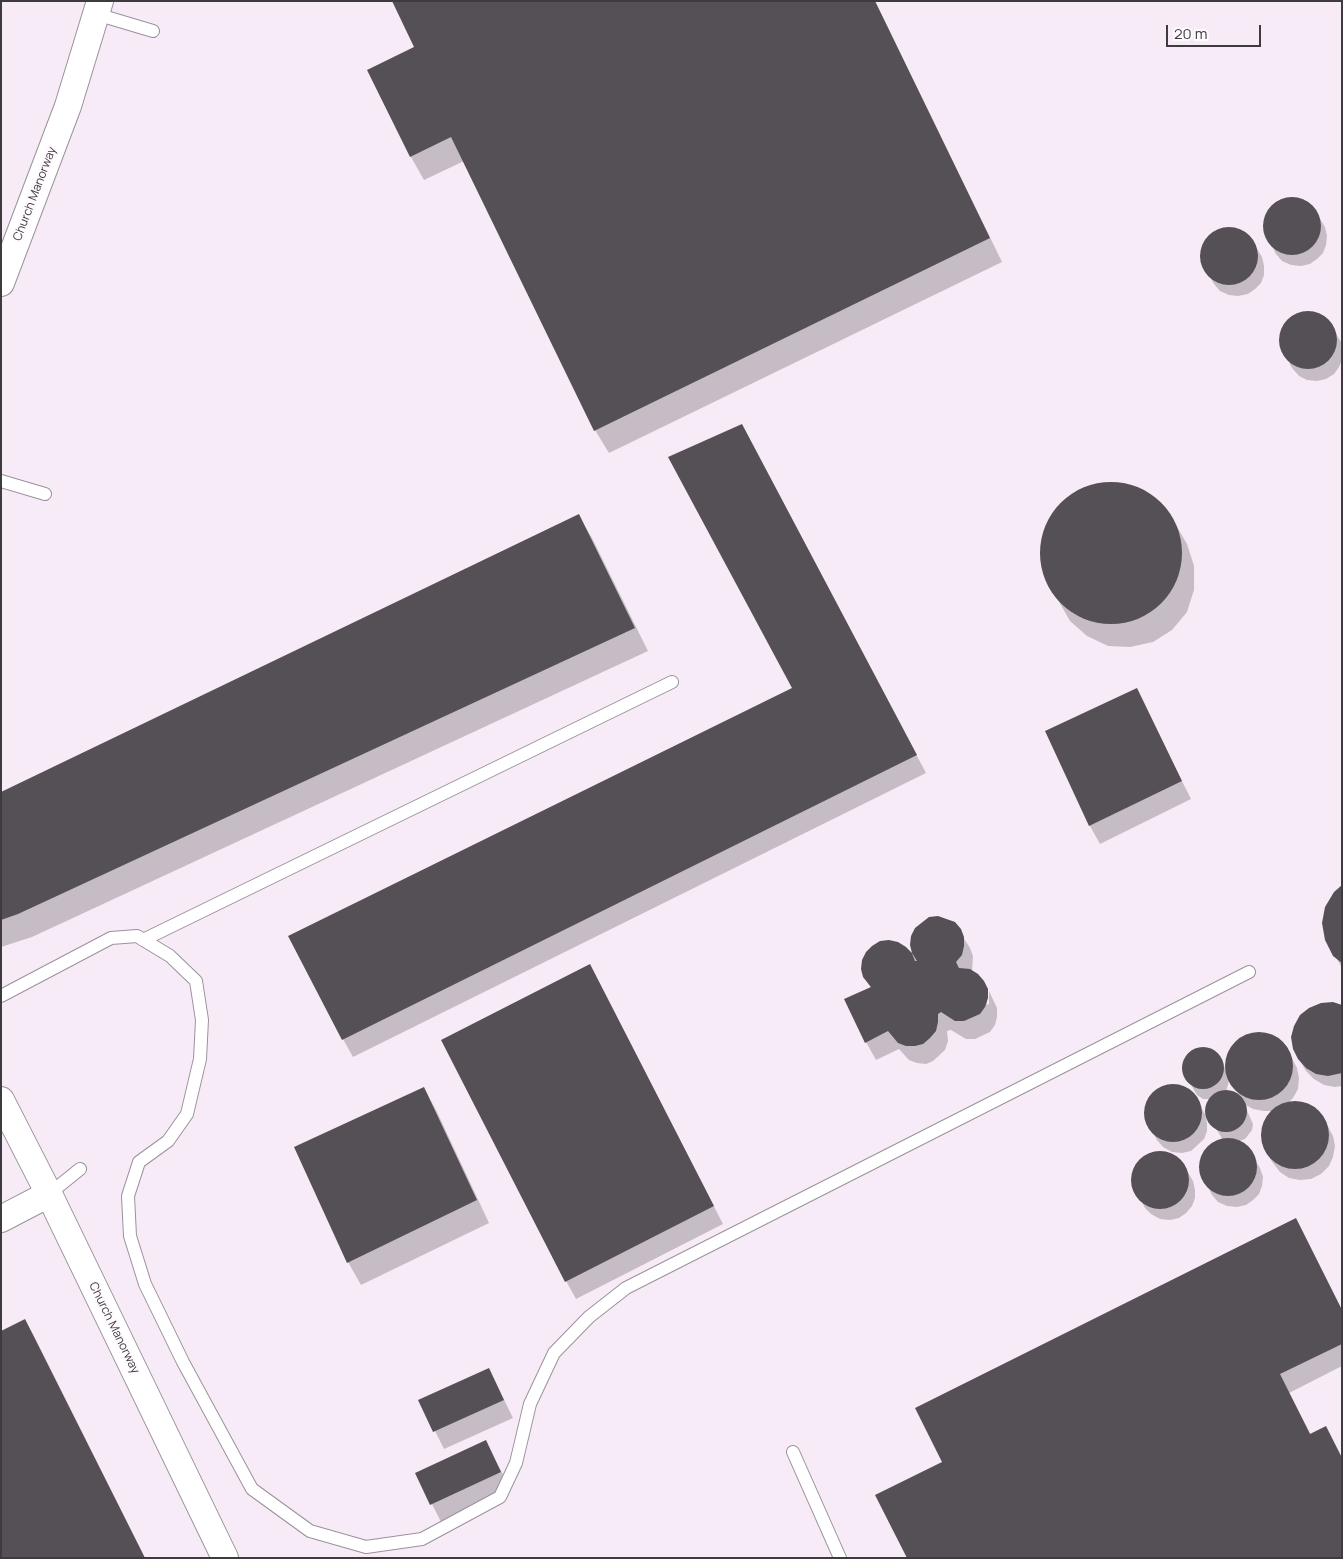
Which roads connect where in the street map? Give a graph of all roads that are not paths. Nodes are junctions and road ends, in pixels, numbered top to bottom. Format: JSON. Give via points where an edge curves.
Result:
{"nodes":[{"id":1,"x":98,"y":8,"type":"edge"},
{"id":2,"x":152,"y":31,"type":"dead end"},
{"id":3,"x":1,"y":283,"type":"edge"},
{"id":4,"x":1,"y":481,"type":"edge"},
{"id":5,"x":45,"y":494,"type":"dead end"},
{"id":6,"x":672,"y":682,"type":"dead end"},
{"id":7,"x":143,"y":940,"type":"junction"},
{"id":8,"x":1249,"y":972,"type":"dead end"},
{"id":9,"x":1,"y":996,"type":"edge"},
{"id":10,"x":1,"y":1100,"type":"edge"},
{"id":11,"x":80,"y":1169,"type":"dead end"},
{"id":12,"x":49,"y":1194,"type":"junction"},
{"id":13,"x":1,"y":1219,"type":"edge"},
{"id":14,"x":792,"y":1452,"type":"dead end"},
{"id":15,"x":225,"y":1558,"type":"edge"},
{"id":16,"x":840,"y":1558,"type":"edge"}],
"edges":[{"from":1,"to":2,"type":"lane"},
{"from":1,"to":3,"type":"street","name":"Church Manorway","via":[[68,106]]},
{"from":4,"to":5,"type":"lane"},
{"from":6,"to":7,"type":"lane"},
{"from":7,"to":8,"type":"lane","via":[[170,956],[196,981],[202,1020],[200,1059],[187,1114],[168,1140],[139,1162],[128,1196],[130,1236],[145,1284],[252,1489],[310,1532],[366,1547],[422,1539],[500,1497],[516,1463],[530,1404],[554,1353],[589,1317],[626,1288]]},
{"from":7,"to":9,"type":"lane","via":[[137,936],[111,938]]},
{"from":10,"to":12,"type":"street","name":"Church Manorway"},
{"from":11,"to":12,"type":"lane"},
{"from":12,"to":13,"type":"street"},
{"from":12,"to":15,"type":"street","name":"Church Manorway"},
{"from":14,"to":16,"type":"lane"}]}
